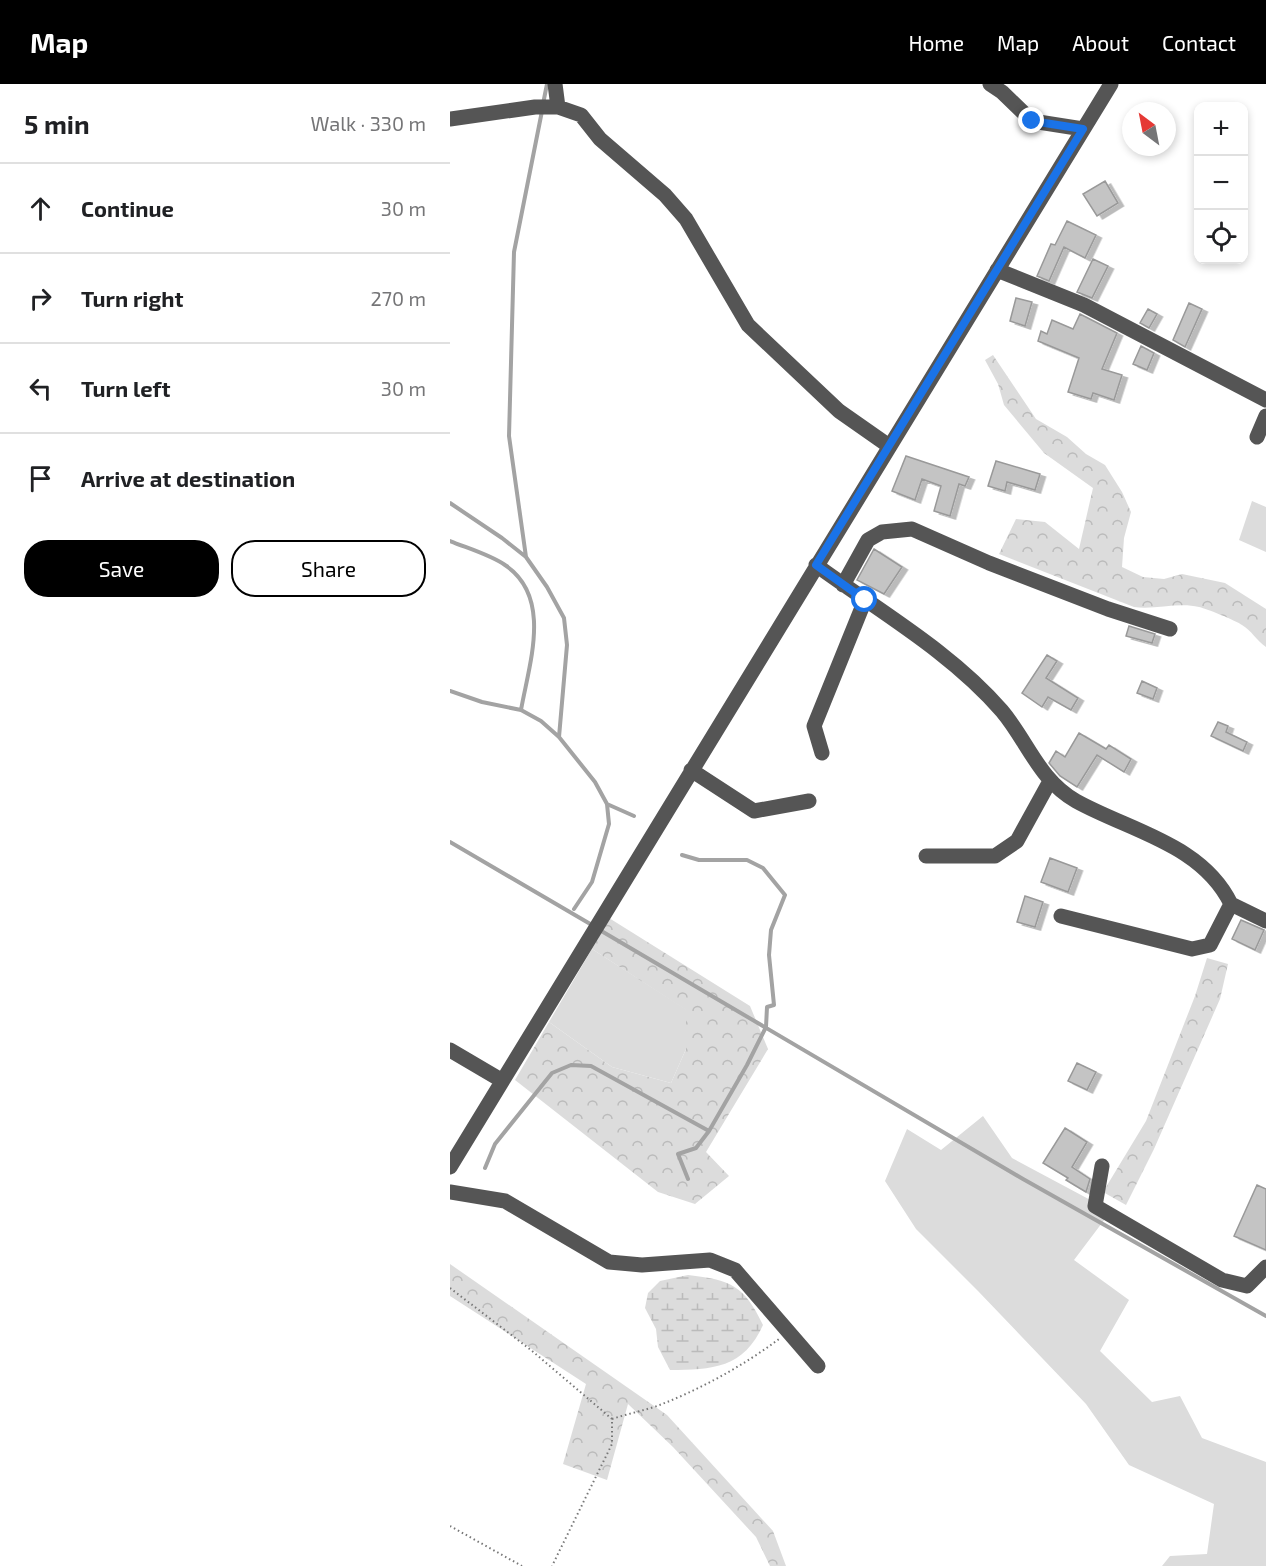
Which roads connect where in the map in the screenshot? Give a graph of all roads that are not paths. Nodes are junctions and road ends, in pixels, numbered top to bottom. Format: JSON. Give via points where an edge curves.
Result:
{"nodes":[{"id":1,"x":555,"y":84,"type":"edge"},
{"id":2,"x":990,"y":84,"type":"edge"},
{"id":3,"x":1111,"y":84,"type":"edge"},
{"id":4,"x":558,"y":107,"type":"junction"},
{"id":5,"x":450,"y":119,"type":"edge"},
{"id":6,"x":1083,"y":129,"type":"junction"},
{"id":7,"x":997,"y":270,"type":"junction"},
{"id":8,"x":1266,"y":400,"type":"edge"},
{"id":9,"x":1266,"y":416,"type":"edge"},
{"id":10,"x":1257,"y":437,"type":"dead end"},
{"id":11,"x":889,"y":447,"type":"junction"},
{"id":12,"x":816,"y":565,"type":"junction"},
{"id":13,"x":843,"y":585,"type":"junction"},
{"id":14,"x":865,"y":600,"type":"junction"},
{"id":15,"x":1170,"y":629,"type":"dead end"},
{"id":16,"x":822,"y":753,"type":"dead end"},
{"id":17,"x":691,"y":770,"type":"junction"},
{"id":18,"x":1050,"y":781,"type":"junction"},
{"id":19,"x":809,"y":801,"type":"dead end"},
{"id":20,"x":926,"y":856,"type":"dead end"},
{"id":21,"x":1231,"y":904,"type":"junction"},
{"id":22,"x":1061,"y":916,"type":"dead end"},
{"id":23,"x":1266,"y":921,"type":"edge"},
{"id":24,"x":450,"y":1050,"type":"edge"},
{"id":25,"x":501,"y":1080,"type":"junction"},
{"id":26,"x":1102,"y":1166,"type":"dead end"},
{"id":27,"x":450,"y":1167,"type":"edge"},
{"id":28,"x":450,"y":1192,"type":"edge"},
{"id":29,"x":1266,"y":1267,"type":"edge"},
{"id":30,"x":818,"y":1366,"type":"dead end"}],
"edges":[{"from":1,"to":4,"type":"street"},
{"from":2,"to":6,"type":"street","via":[[1032,121]]},
{"from":3,"to":6,"type":"street"},
{"from":4,"to":5,"type":"street"},
{"from":4,"to":11,"type":"street","via":[[581,115],[600,139],[665,195],[686,219],[748,324],[839,411]]},
{"from":6,"to":7,"type":"street"},
{"from":7,"to":8,"type":"street","via":[[1084,306]]},
{"from":7,"to":11,"type":"street"},
{"from":9,"to":10,"type":"street"},
{"from":11,"to":12,"type":"street"},
{"from":12,"to":13,"type":"street"},
{"from":12,"to":17,"type":"street"},
{"from":13,"to":14,"type":"street"},
{"from":13,"to":15,"type":"street","via":[[868,540],[882,531],[912,529],[988,563]]},
{"from":14,"to":16,"type":"street","via":[[814,726]]},
{"from":14,"to":18,"type":"street","via":[[946,657],[994,703]]},
{"from":17,"to":19,"type":"street","via":[[754,811]]},
{"from":17,"to":25,"type":"street"},
{"from":18,"to":20,"type":"street","via":[[1017,841],[994,856]]},
{"from":18,"to":21,"type":"street","via":[[1076,801],[1145,832],[1209,871]]},
{"from":21,"to":22,"type":"street","via":[[1210,945],[1192,949]]},
{"from":21,"to":23,"type":"street"},
{"from":24,"to":25,"type":"street"},
{"from":25,"to":27,"type":"street"},
{"from":26,"to":29,"type":"street","via":[[1095,1206],[1222,1280],[1248,1286]]},
{"from":28,"to":30,"type":"street","via":[[505,1201],[609,1262],[642,1265],[710,1260],[735,1270]]}]}
